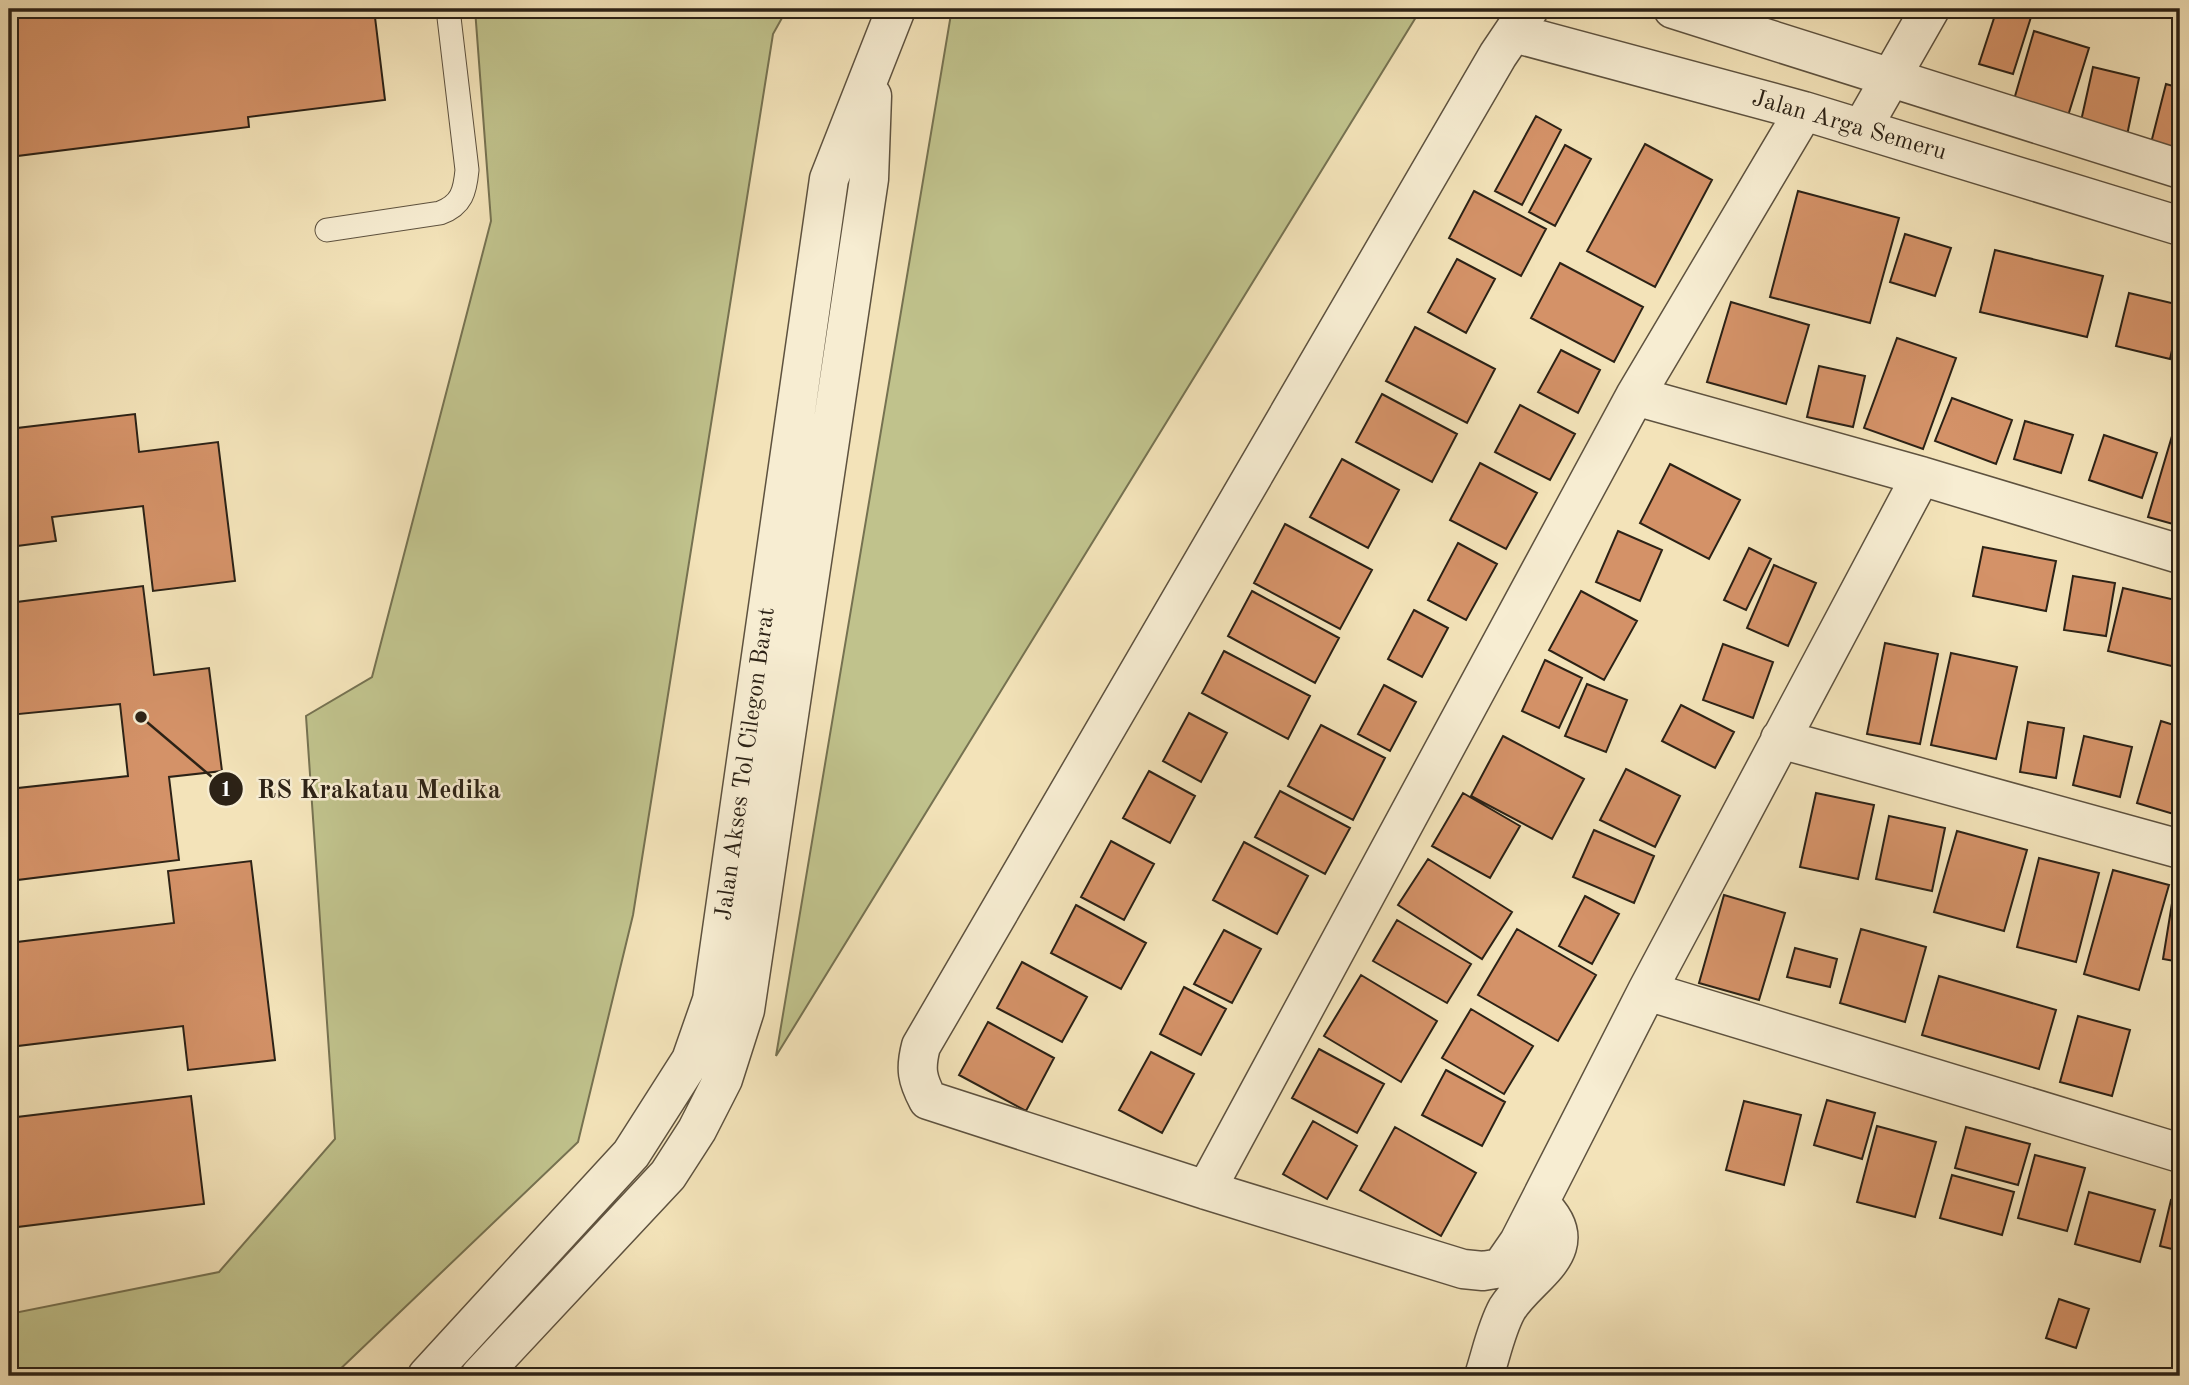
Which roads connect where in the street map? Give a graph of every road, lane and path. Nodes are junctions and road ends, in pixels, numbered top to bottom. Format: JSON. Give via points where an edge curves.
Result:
{"nodes":[{"id":1,"x":448,"y":9,"type":"edge"},
{"id":2,"x":897,"y":9,"type":"edge"},
{"id":3,"x":1673,"y":9,"type":"edge"},
{"id":4,"x":1930,"y":9,"type":"edge"},
{"id":5,"x":1522,"y":21,"type":"edge"},
{"id":6,"x":874,"y":63,"type":"junction"},
{"id":7,"x":1889,"y":78,"type":"junction"},
{"id":8,"x":1804,"y":111,"type":"junction"},
{"id":9,"x":1861,"y":128,"type":"junction"},
{"id":10,"x":2180,"y":169,"type":"edge"},
{"id":11,"x":2180,"y":226,"type":"edge"},
{"id":12,"x":327,"y":230,"type":"dead end"},
{"id":13,"x":1635,"y":396,"type":"junction"},
{"id":14,"x":1920,"y":476,"type":"junction"},
{"id":15,"x":2180,"y":554,"type":"edge"},
{"id":16,"x":1780,"y":738,"type":"junction"},
{"id":17,"x":2180,"y":849,"type":"edge"},
{"id":18,"x":1647,"y":991,"type":"junction"},
{"id":19,"x":2180,"y":1153,"type":"edge"},
{"id":20,"x":1206,"y":1190,"type":"junction"},
{"id":21,"x":1539,"y":1203,"type":"junction"},
{"id":22,"x":427,"y":1376,"type":"edge"},
{"id":23,"x":480,"y":1376,"type":"edge"},
{"id":24,"x":1484,"y":1376,"type":"edge"}],
"edges":[{"from":1,"to":12,"type":"lane","via":[[467,170],[460,202],[440,213]]},
{"from":2,"to":6,"type":"street","name":"Jalan Akses Tol Cilegon Barat"},
{"from":3,"to":7,"type":"street"},
{"from":4,"to":7,"type":"street"},
{"from":5,"to":8,"type":"street","name":"Jalan Arga Semeru"},
{"from":5,"to":20,"type":"street","via":[[921,1046],[916,1066],[928,1100]]},
{"from":6,"to":22,"type":"street","name":"Jalan Akses Tol Cilegon Barat","via":[[829,179],[712,1000],[691,1060],[631,1154]]},
{"from":6,"to":23,"type":"street","via":[[869,179],[745,1010],[723,1079],[668,1175]]},
{"from":7,"to":9,"type":"street"},
{"from":7,"to":10,"type":"street"},
{"from":8,"to":9,"type":"street","name":"Jalan Arga Semeru"},
{"from":8,"to":13,"type":"street"},
{"from":9,"to":11,"type":"street","name":"Jalan Arga Semeru"},
{"from":13,"to":14,"type":"street"},
{"from":13,"to":20,"type":"street"},
{"from":14,"to":15,"type":"street"},
{"from":14,"to":16,"type":"street"},
{"from":16,"to":17,"type":"street"},
{"from":16,"to":18,"type":"street"},
{"from":18,"to":19,"type":"street"},
{"from":18,"to":21,"type":"street"},
{"from":20,"to":21,"type":"street","via":[[1463,1269],[1483,1271],[1501,1268]]},
{"from":21,"to":24,"type":"street","via":[[1557,1224],[1557,1243],[1547,1268],[1507,1309]]}]}
